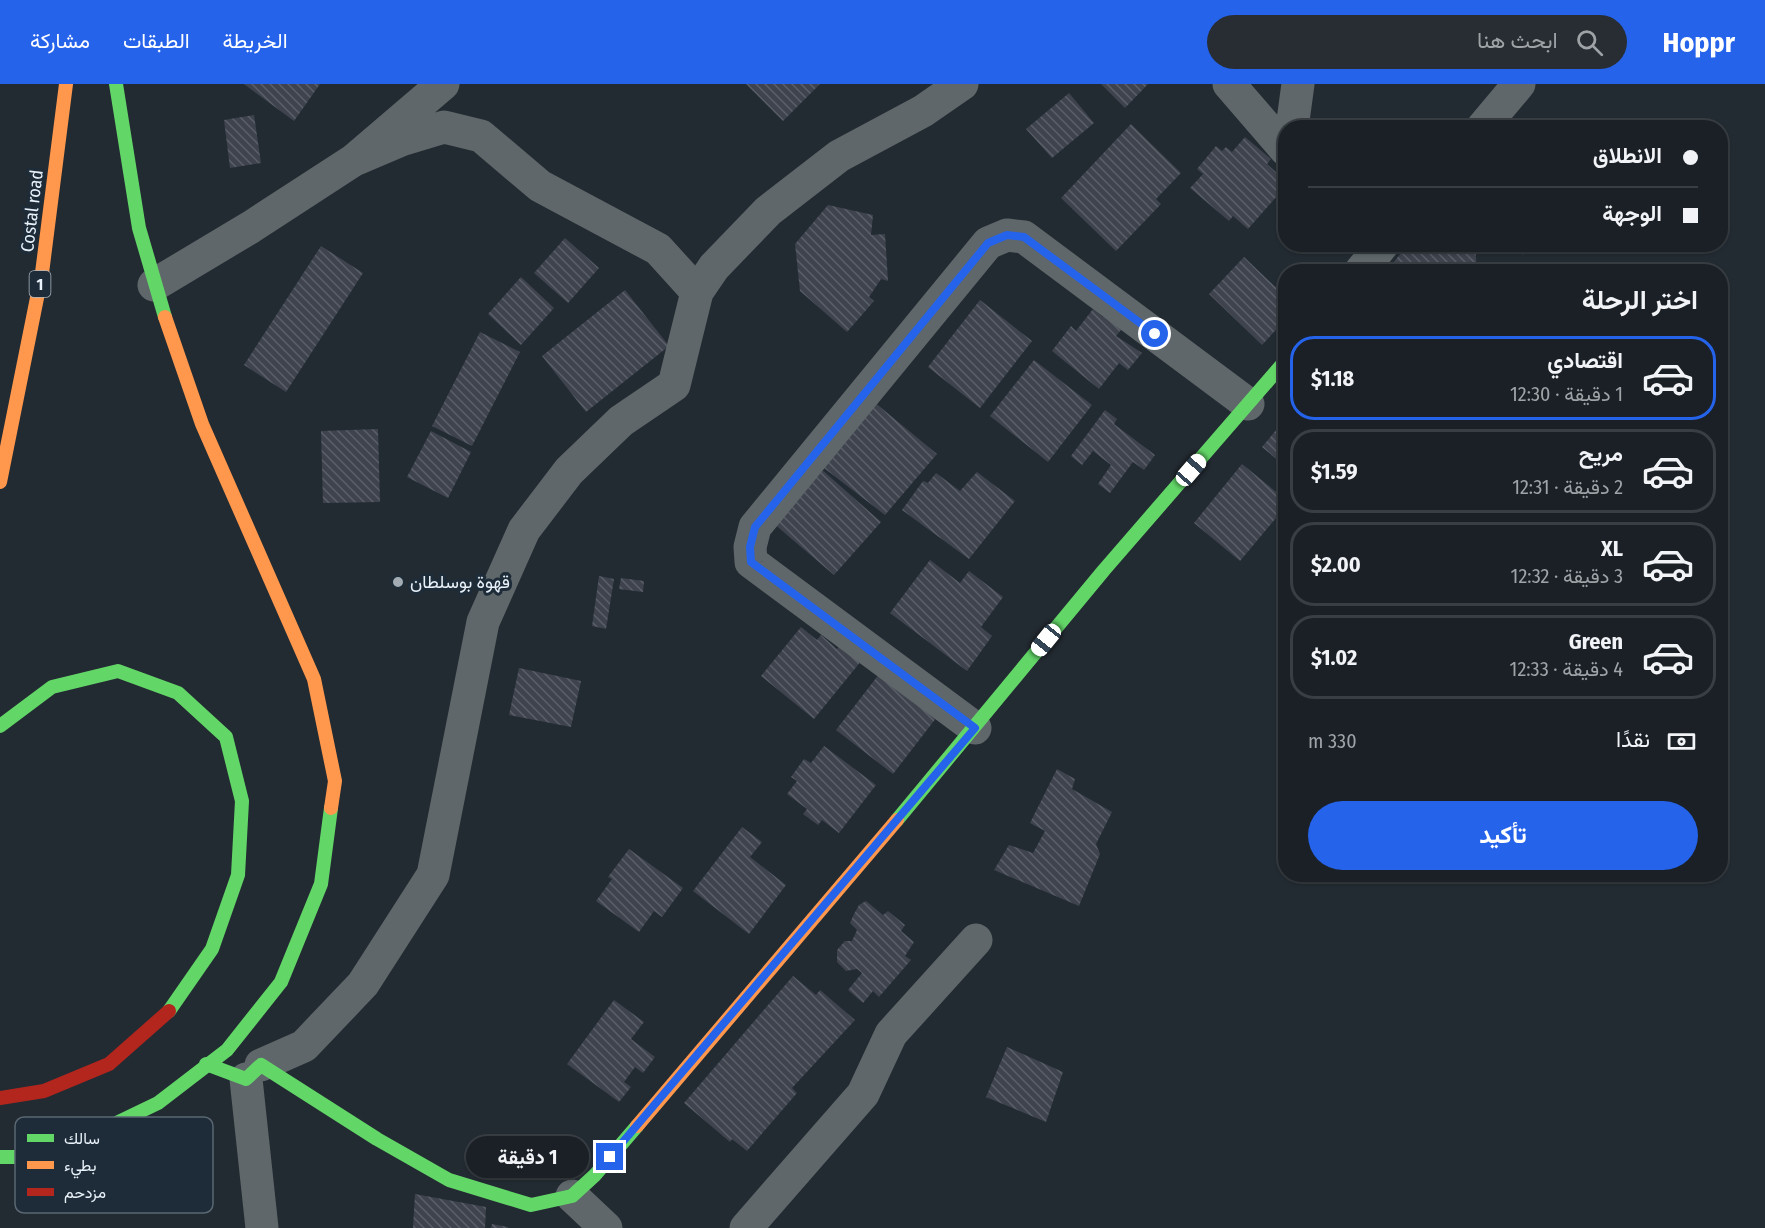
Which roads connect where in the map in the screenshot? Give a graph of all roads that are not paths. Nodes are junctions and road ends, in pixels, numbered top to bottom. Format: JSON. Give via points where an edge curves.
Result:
{"nodes":[{"id":1,"x":66,"y":84,"type":"edge"},
{"id":2,"x":116,"y":84,"type":"edge"},
{"id":3,"x":443,"y":84,"type":"edge"},
{"id":4,"x":962,"y":84,"type":"edge"},
{"id":5,"x":1230,"y":84,"type":"edge"},
{"id":6,"x":1298,"y":84,"type":"edge"},
{"id":7,"x":1519,"y":84,"type":"edge"},
{"id":8,"x":920,"y":98,"type":"edge"},
{"id":9,"x":1293,"y":120,"type":"edge"},
{"id":10,"x":1489,"y":120,"type":"edge"},
{"id":11,"x":1278,"y":141,"type":"edge"},
{"id":12,"x":354,"y":160,"type":"junction"},
{"id":13,"x":154,"y":285,"type":"junction"},
{"id":14,"x":697,"y":292,"type":"junction"},
{"id":15,"x":1278,"y":369,"type":"edge"},
{"id":16,"x":1248,"y":404,"type":"junction"},
{"id":17,"x":0,"y":482,"type":"edge"},
{"id":18,"x":0,"y":726,"type":"edge"},
{"id":19,"x":975,"y":728,"type":"junction"},
{"id":20,"x":976,"y":940,"type":"dead end"},
{"id":21,"x":206,"y":1064,"type":"junction"},
{"id":22,"x":254,"y":1072,"type":"junction"},
{"id":23,"x":0,"y":1098,"type":"edge"},
{"id":24,"x":129,"y":1117,"type":"edge"},
{"id":25,"x":572,"y":1196,"type":"junction"},
{"id":26,"x":262,"y":1228,"type":"edge"},
{"id":27,"x":606,"y":1228,"type":"edge"},
{"id":28,"x":746,"y":1228,"type":"edge"}],
"edges":[{"from":1,"to":17,"type":"main road","name":"Costal road","number":"1","via":[[42,273]]},
{"from":2,"to":13,"type":"main road","via":[[139,228]]},
{"from":3,"to":12,"type":"street"},
{"from":4,"to":8,"type":"street"},
{"from":5,"to":11,"type":"street"},
{"from":6,"to":9,"type":"street"},
{"from":7,"to":10,"type":"street"},
{"from":8,"to":14,"type":"street","via":[[768,211],[714,267]]},
{"from":12,"to":13,"type":"street"},
{"from":12,"to":14,"type":"street","via":[[444,127],[481,136],[540,186],[658,249]]},
{"from":13,"to":21,"type":"main road","via":[[202,424],[314,680],[335,781],[321,884],[281,982],[227,1050]]},
{"from":14,"to":22,"type":"street","via":[[674,385],[621,421],[568,471],[524,530],[483,622],[433,875],[363,984],[304,1046]]},
{"from":15,"to":16,"type":"main road"},
{"from":16,"to":19,"type":"main road","via":[[1104,570]]},
{"from":16,"to":19,"type":"street","via":[[1024,237],[1007,235],[988,243],[755,527],[750,547],[751,562]]},
{"from":18,"to":23,"type":"main road","via":[[52,687],[118,671],[178,693],[226,737],[242,801],[238,875],[212,949],[165,1017],[109,1064],[44,1091]]},
{"from":19,"to":25,"type":"main road","via":[[595,1175]]},
{"from":20,"to":28,"type":"street","via":[[891,1034],[863,1094]]},
{"from":21,"to":22,"type":"main road"},
{"from":21,"to":24,"type":"main road","via":[[158,1103]]},
{"from":22,"to":25,"type":"main road","via":[[449,1180],[531,1205]]},
{"from":22,"to":26,"type":"street"},
{"from":25,"to":27,"type":"street"}]}
